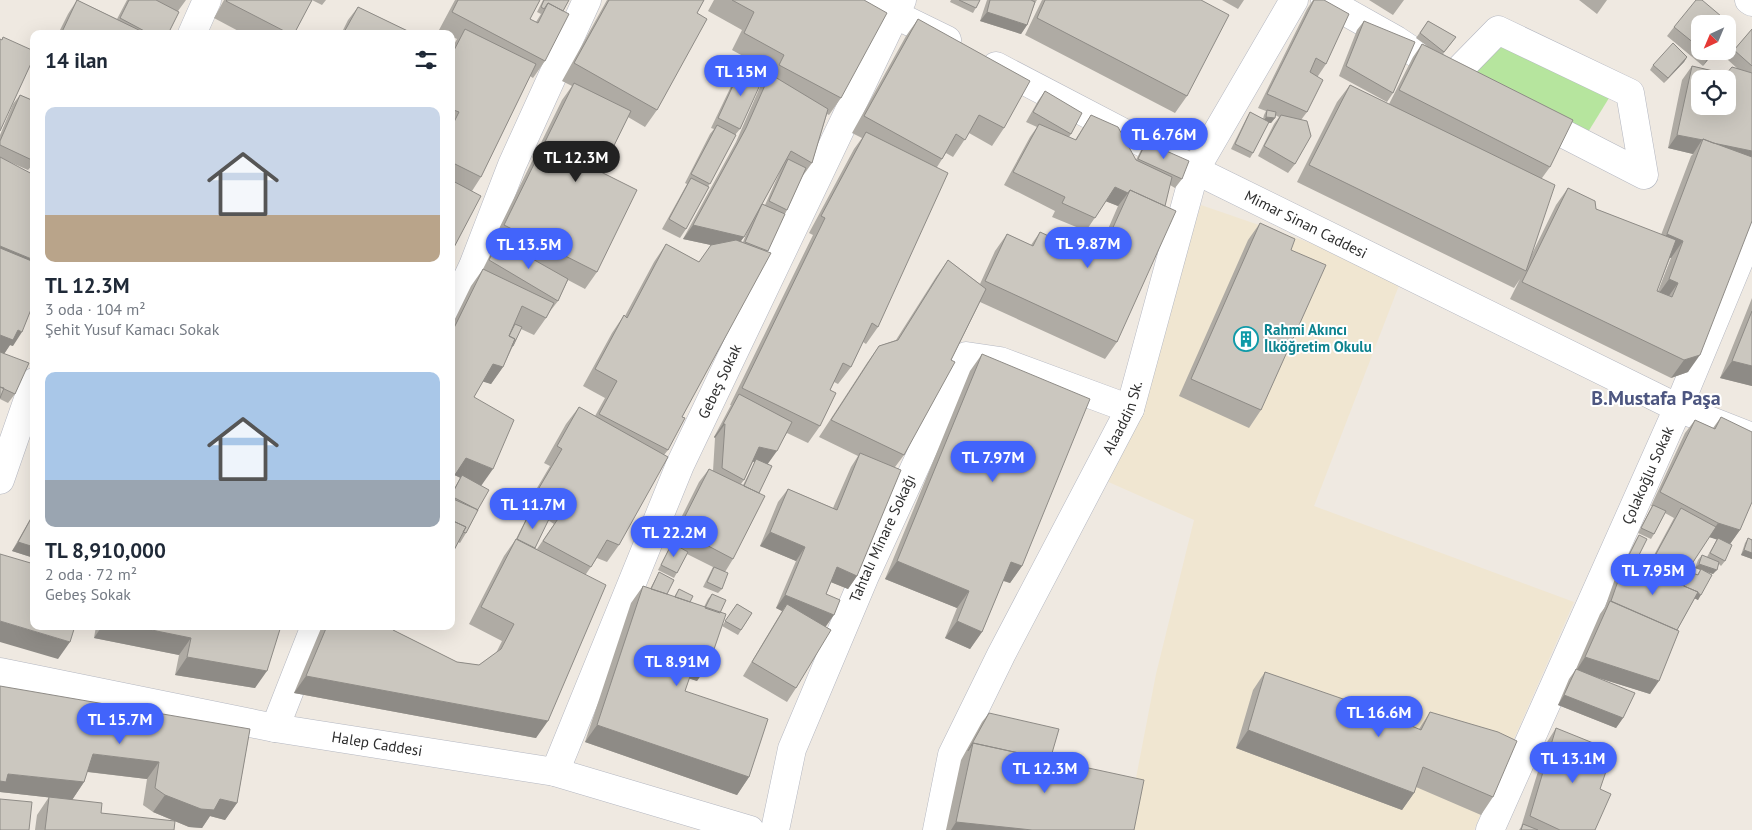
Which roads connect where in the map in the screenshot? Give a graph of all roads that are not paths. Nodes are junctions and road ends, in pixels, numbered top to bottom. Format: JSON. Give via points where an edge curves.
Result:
{"nodes":[{"id":1,"x":207,"y":0,"type":"edge"},
{"id":2,"x":587,"y":0,"type":"edge"},
{"id":3,"x":865,"y":0,"type":"edge"},
{"id":4,"x":1294,"y":0,"type":"edge"},
{"id":5,"x":1325,"y":0,"type":"edge"},
{"id":6,"x":898,"y":6,"type":"edge"},
{"id":7,"x":194,"y":30,"type":"edge"},
{"id":8,"x":1452,"y":76,"type":"junction"},
{"id":9,"x":1478,"y":90,"type":"edge"},
{"id":10,"x":1513,"y":108,"type":"edge"},
{"id":11,"x":1196,"y":170,"type":"junction"},
{"id":12,"x":1752,"y":230,"type":"edge"},
{"id":13,"x":455,"y":304,"type":"edge"},
{"id":14,"x":30,"y":394,"type":"edge"},
{"id":15,"x":1130,"y":408,"type":"junction"},
{"id":16,"x":1678,"y":408,"type":"junction"},
{"id":17,"x":1752,"y":437,"type":"edge"},
{"id":18,"x":0,"y":480,"type":"edge"},
{"id":19,"x":313,"y":630,"type":"edge"},
{"id":20,"x":0,"y":672,"type":"edge"},
{"id":21,"x":275,"y":728,"type":"junction"},
{"id":22,"x":555,"y":772,"type":"junction"},
{"id":23,"x":750,"y":830,"type":"edge"},
{"id":24,"x":776,"y":830,"type":"edge"},
{"id":25,"x":937,"y":830,"type":"edge"},
{"id":26,"x":1490,"y":830,"type":"edge"}],
"edges":[{"from":1,"to":7,"type":"street"},
{"from":2,"to":13,"type":"street","via":[[552,72]]},
{"from":3,"to":6,"type":"street","name":"Mimar Sinan Caddesi"},
{"from":4,"to":11,"type":"street","name":"Alaaddin Sk."},
{"from":5,"to":8,"type":"street"},
{"from":6,"to":11,"type":"street","name":"Mimar Sinan Caddesi","via":[[970,52]]},
{"from":6,"to":22,"type":"street","name":"Gebeş Sokak","via":[[680,465]]},
{"from":8,"to":9,"type":"street"},
{"from":8,"to":10,"type":"street","via":[[1498,30],[1630,93],[1644,175]]},
{"from":11,"to":15,"type":"street","name":"Alaaddin Sk."},
{"from":11,"to":16,"type":"street","name":"Mimar Sinan Caddesi"},
{"from":12,"to":16,"type":"street","name":"Çolakoğlu Sokak"},
{"from":14,"to":18,"type":"street"},
{"from":15,"to":24,"type":"street","name":"Tahtalı Minare Sokağı","via":[[1000,361],[966,356],[864,578],[792,749]]},
{"from":15,"to":25,"type":"street","name":"Alaaddin Sk.","via":[[952,755]]},
{"from":16,"to":17,"type":"street","name":"Mimar Sinan Caddesi"},
{"from":16,"to":26,"type":"street","name":"Çolakoğlu Sokak"},
{"from":19,"to":21,"type":"street"},
{"from":20,"to":21,"type":"street","name":"Halep Caddesi"},
{"from":21,"to":22,"type":"street","name":"Halep Caddesi"},
{"from":22,"to":23,"type":"street","name":"Halep Caddesi"}]}
